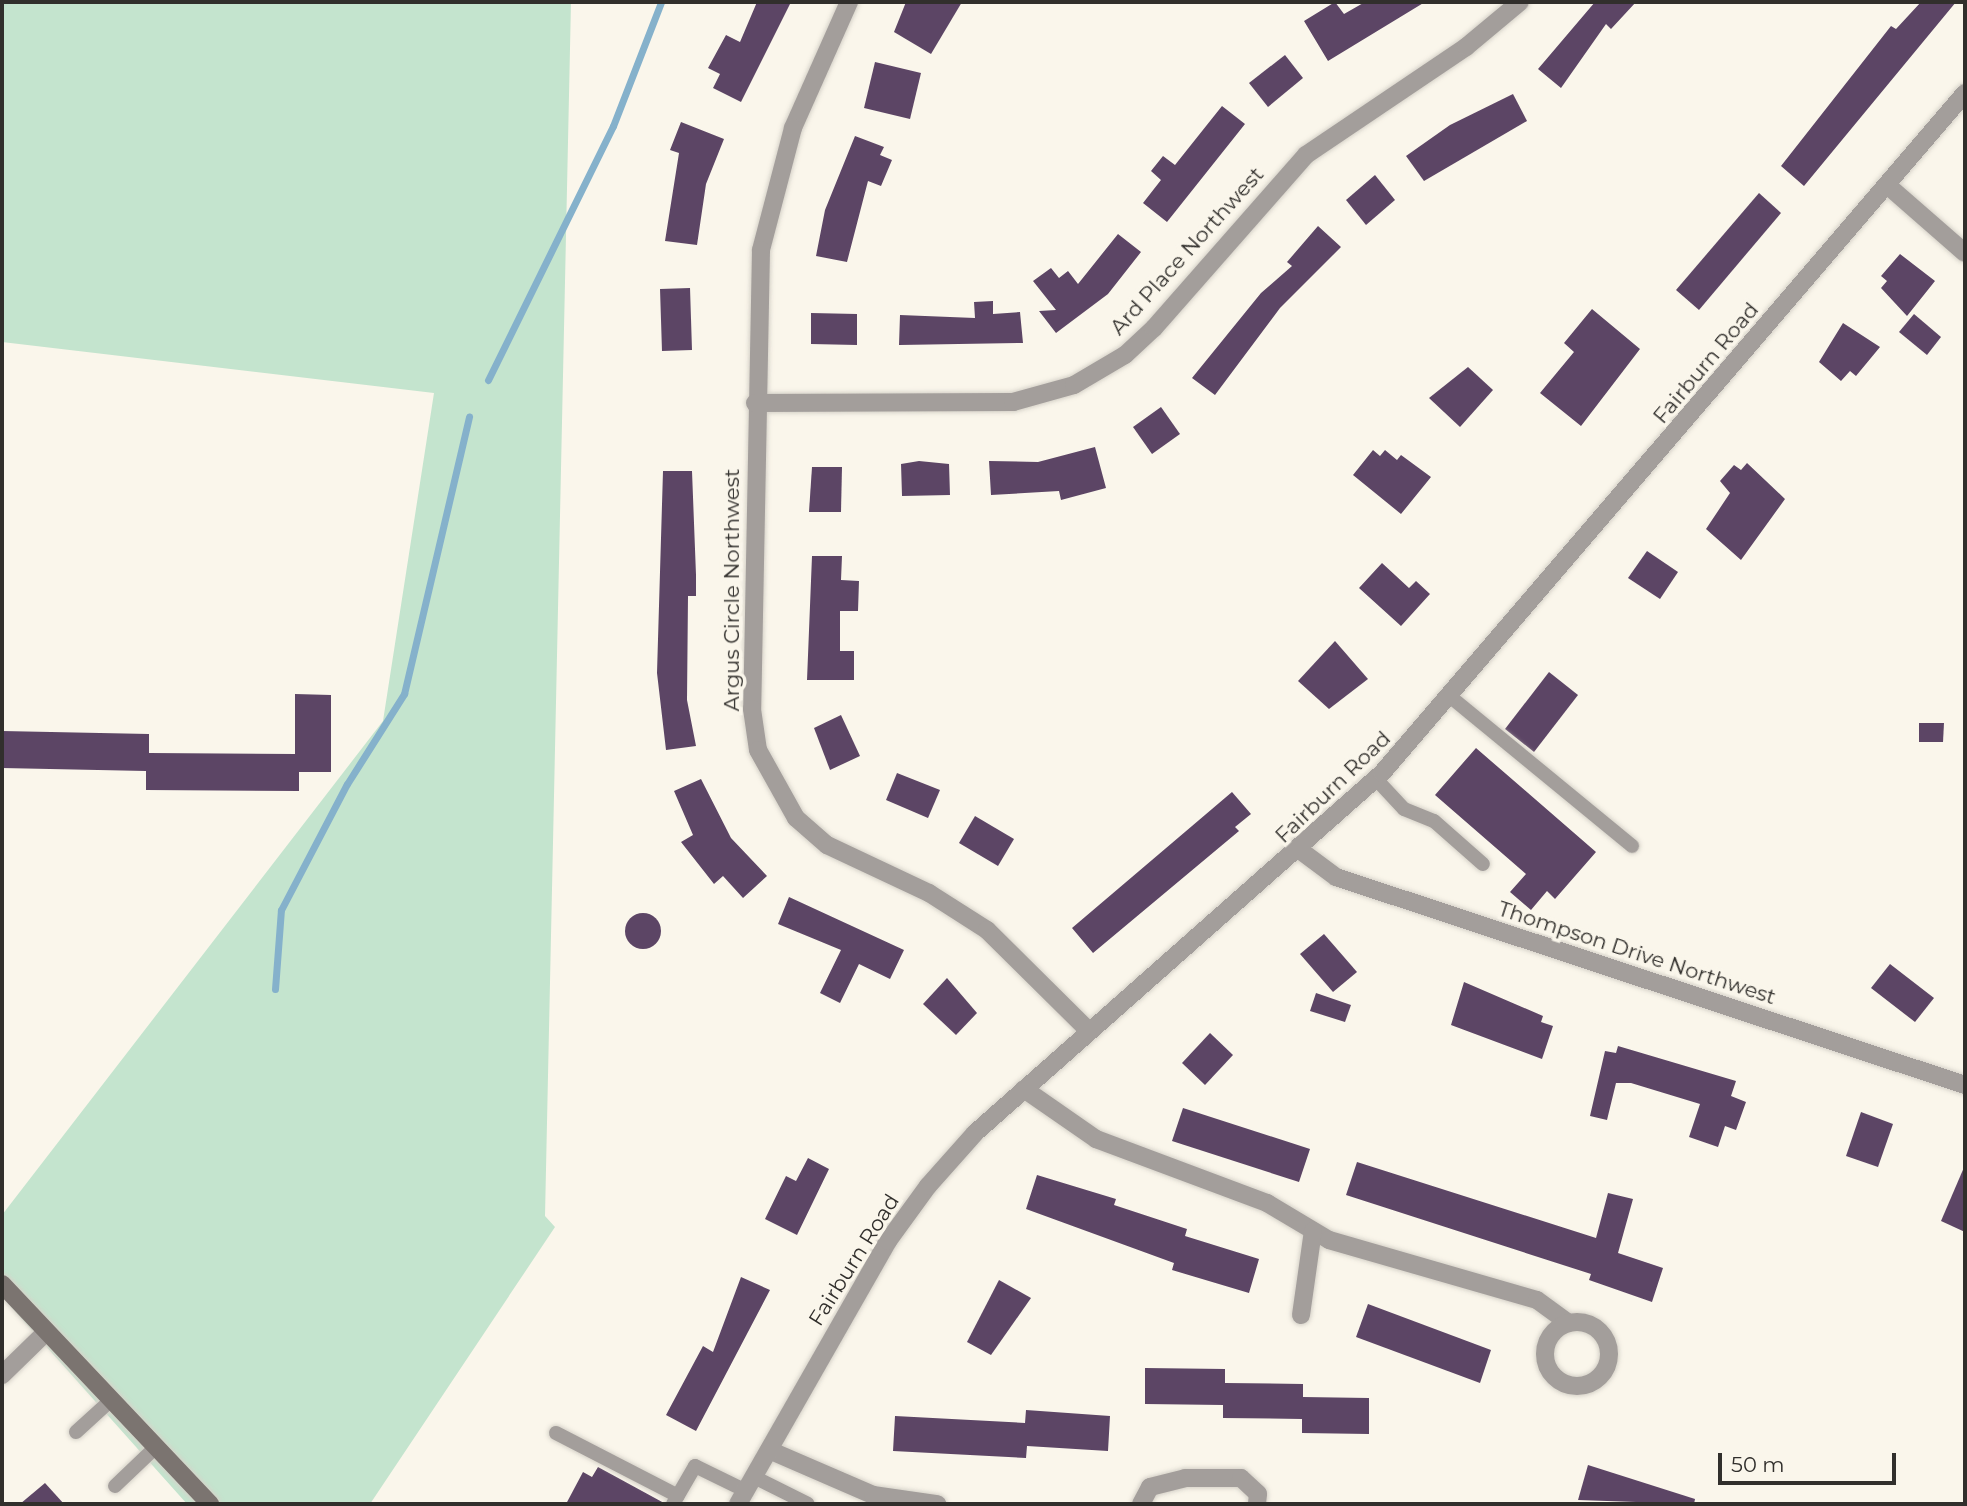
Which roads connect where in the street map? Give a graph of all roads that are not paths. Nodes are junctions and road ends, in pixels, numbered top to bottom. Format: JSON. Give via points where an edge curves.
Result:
{"nodes":[{"id":1,"x":849,"y":2,"type":"edge"},
{"id":2,"x":1520,"y":2,"type":"edge"},
{"id":3,"x":1965,"y":93,"type":"edge"},
{"id":4,"x":1887,"y":185,"type":"junction"},
{"id":5,"x":1965,"y":253,"type":"edge"},
{"id":6,"x":755,"y":403,"type":"junction"},
{"id":7,"x":1452,"y":698,"type":"junction"},
{"id":8,"x":1376,"y":779,"type":"junction"},
{"id":9,"x":1632,"y":846,"type":"dead end"},
{"id":10,"x":1301,"y":851,"type":"junction"},
{"id":11,"x":1483,"y":864,"type":"dead end"},
{"id":12,"x":1089,"y":1031,"type":"junction"},
{"id":13,"x":1965,"y":1086,"type":"edge"},
{"id":14,"x":1024,"y":1089,"type":"junction"},
{"id":15,"x":1313,"y":1231,"type":"junction"},
{"id":16,"x":2,"y":1284,"type":"edge"},
{"id":17,"x":1300,"y":1315,"type":"dead end"},
{"id":18,"x":1569,"y":1323,"type":"dead end"},
{"id":19,"x":46,"y":1332,"type":"junction"},
{"id":20,"x":2,"y":1375,"type":"edge"},
{"id":21,"x":111,"y":1400,"type":"junction"},
{"id":22,"x":76,"y":1432,"type":"dead end"},
{"id":23,"x":556,"y":1433,"type":"dead end"},
{"id":24,"x":156,"y":1447,"type":"junction"},
{"id":25,"x":769,"y":1450,"type":"junction"},
{"id":26,"x":115,"y":1486,"type":"dead end"},
{"id":27,"x":746,"y":1491,"type":"edge"},
{"id":28,"x":675,"y":1500,"type":"edge"},
{"id":29,"x":210,"y":1504,"type":"edge"},
{"id":30,"x":808,"y":1504,"type":"edge"},
{"id":31,"x":937,"y":1504,"type":"edge"},
{"id":32,"x":1141,"y":1504,"type":"edge"},
{"id":33,"x":1257,"y":1504,"type":"edge"}],
"edges":[{"from":1,"to":6,"type":"street","name":"Argus Circle Northwest","via":[[774,188],[761,250]]},
{"from":2,"to":6,"type":"street","name":"Ard Place Northwest","via":[[1466,47],[1306,155],[1154,328],[1125,355],[1074,385],[1013,402]]},
{"from":3,"to":4,"type":"street","name":"Fairburn Road"},
{"from":4,"to":5,"type":"street"},
{"from":4,"to":7,"type":"street","name":"Fairburn Road"},
{"from":6,"to":12,"type":"street","name":"Argus Circle Northwest","via":[[752,709],[771,782],[796,818],[827,845],[929,893],[987,930]]},
{"from":7,"to":8,"type":"street","name":"Fairburn Road"},
{"from":7,"to":9,"type":"lane"},
{"from":8,"to":10,"type":"street","name":"Fairburn Road"},
{"from":8,"to":11,"type":"lane","via":[[1404,809],[1434,821]]},
{"from":10,"to":12,"type":"street","name":"Fairburn Road"},
{"from":10,"to":13,"type":"street","name":"Thompson Drive Northwest","via":[[1336,877]]},
{"from":12,"to":14,"type":"street","name":"Fairburn Road"},
{"from":14,"to":15,"type":"street","via":[[1096,1139],[1267,1203]]},
{"from":14,"to":25,"type":"street","name":"Fairburn Road","via":[[975,1133],[888,1241]]},
{"from":15,"to":17,"type":"street"},
{"from":15,"to":18,"type":"street","via":[[1537,1300]]},
{"from":16,"to":19,"type":"main road"},
{"from":19,"to":20,"type":"street"},
{"from":19,"to":21,"type":"main road"},
{"from":21,"to":22,"type":"lane"},
{"from":21,"to":24,"type":"main road"},
{"from":23,"to":28,"type":"lane"},
{"from":24,"to":26,"type":"lane"},
{"from":24,"to":29,"type":"main road"},
{"from":25,"to":27,"type":"street","name":"Fairburn Road"},
{"from":25,"to":31,"type":"street","via":[[873,1495]]},
{"from":27,"to":28,"type":"lane","via":[[695,1466]]},
{"from":27,"to":30,"type":"lane"},
{"from":32,"to":33,"type":"street","via":[[1150,1487],[1185,1478],[1241,1478],[1258,1494]]}]}
